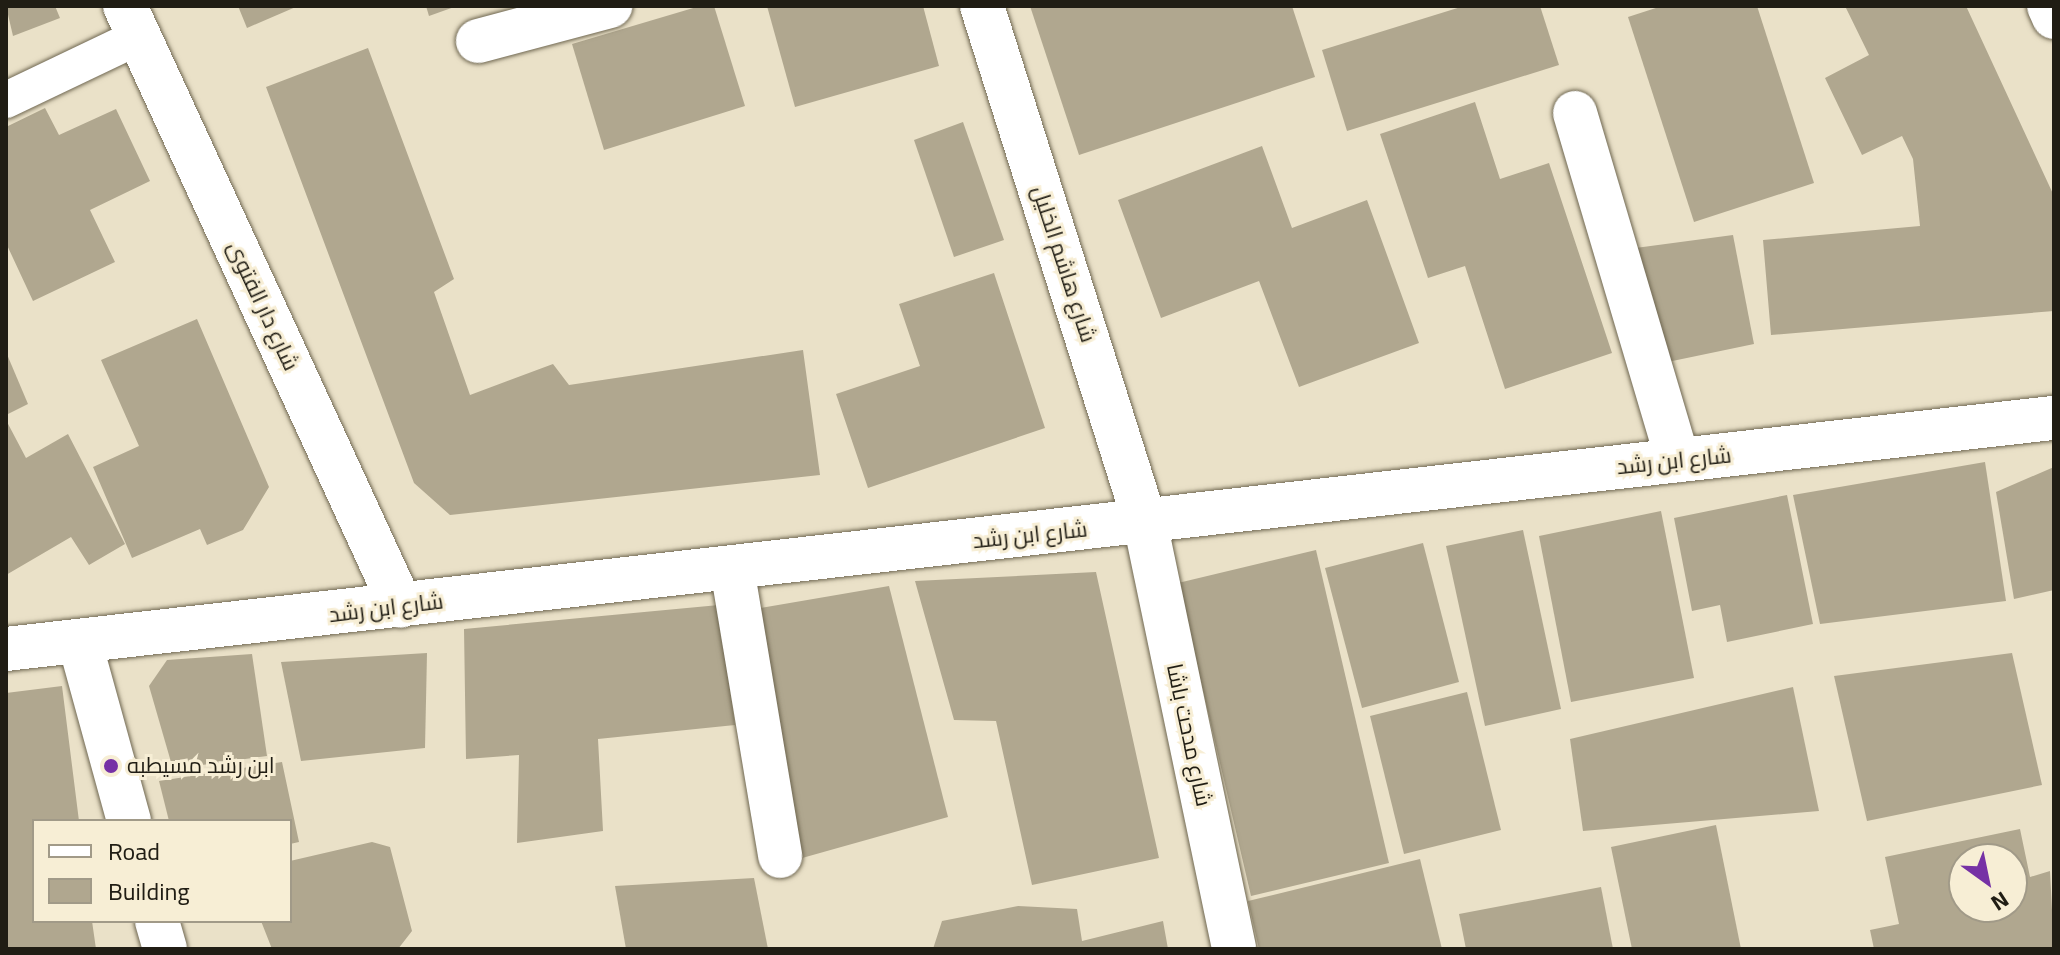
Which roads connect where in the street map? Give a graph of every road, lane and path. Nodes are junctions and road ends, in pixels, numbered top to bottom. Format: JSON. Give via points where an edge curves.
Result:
{"nodes":[{"id":1,"x":610,"y":6,"type":"edge"},
{"id":2,"x":982,"y":6,"type":"edge"},
{"id":3,"x":2049,"y":6,"type":"edge"},
{"id":4,"x":2054,"y":17,"type":"edge"},
{"id":5,"x":132,"y":21,"type":"edge"},
{"id":6,"x":478,"y":41,"type":"dead end"},
{"id":7,"x":6,"y":100,"type":"edge"},
{"id":8,"x":1575,"y":113,"type":"dead end"},
{"id":9,"x":2054,"y":418,"type":"edge"},
{"id":10,"x":1678,"y":460,"type":"junction"},
{"id":11,"x":1145,"y":522,"type":"junction"},
{"id":12,"x":732,"y":568,"type":"junction"},
{"id":13,"x":401,"y":606,"type":"junction"},
{"id":14,"x":80,"y":643,"type":"junction"},
{"id":15,"x":6,"y":649,"type":"edge"},
{"id":16,"x":128,"y":819,"type":"edge"},
{"id":17,"x":780,"y":856,"type":"dead end"},
{"id":18,"x":158,"y":923,"type":"edge"},
{"id":19,"x":165,"y":949,"type":"edge"},
{"id":20,"x":1234,"y":949,"type":"edge"}],
"edges":[{"from":1,"to":6,"type":"street"},
{"from":2,"to":11,"type":"street","name":"شارع هاشم الخليل"},
{"from":3,"to":4,"type":"street"},
{"from":5,"to":7,"type":"lane"},
{"from":5,"to":13,"type":"street","name":"شارع دار الفتوى"},
{"from":8,"to":10,"type":"street"},
{"from":9,"to":10,"type":"street","name":"شارع ابن رشد"},
{"from":10,"to":11,"type":"street","name":"شارع ابن رشد"},
{"from":11,"to":12,"type":"street","name":"شارع ابن رشد"},
{"from":11,"to":20,"type":"street","name":"شارع مدحت باشا"},
{"from":12,"to":13,"type":"street","name":"شارع ابن رشد"},
{"from":12,"to":17,"type":"street"},
{"from":13,"to":14,"type":"street","name":"شارع ابن رشد"},
{"from":14,"to":15,"type":"street","name":"شارع ابن رشد"},
{"from":14,"to":16,"type":"street"},
{"from":18,"to":19,"type":"street"}]}
